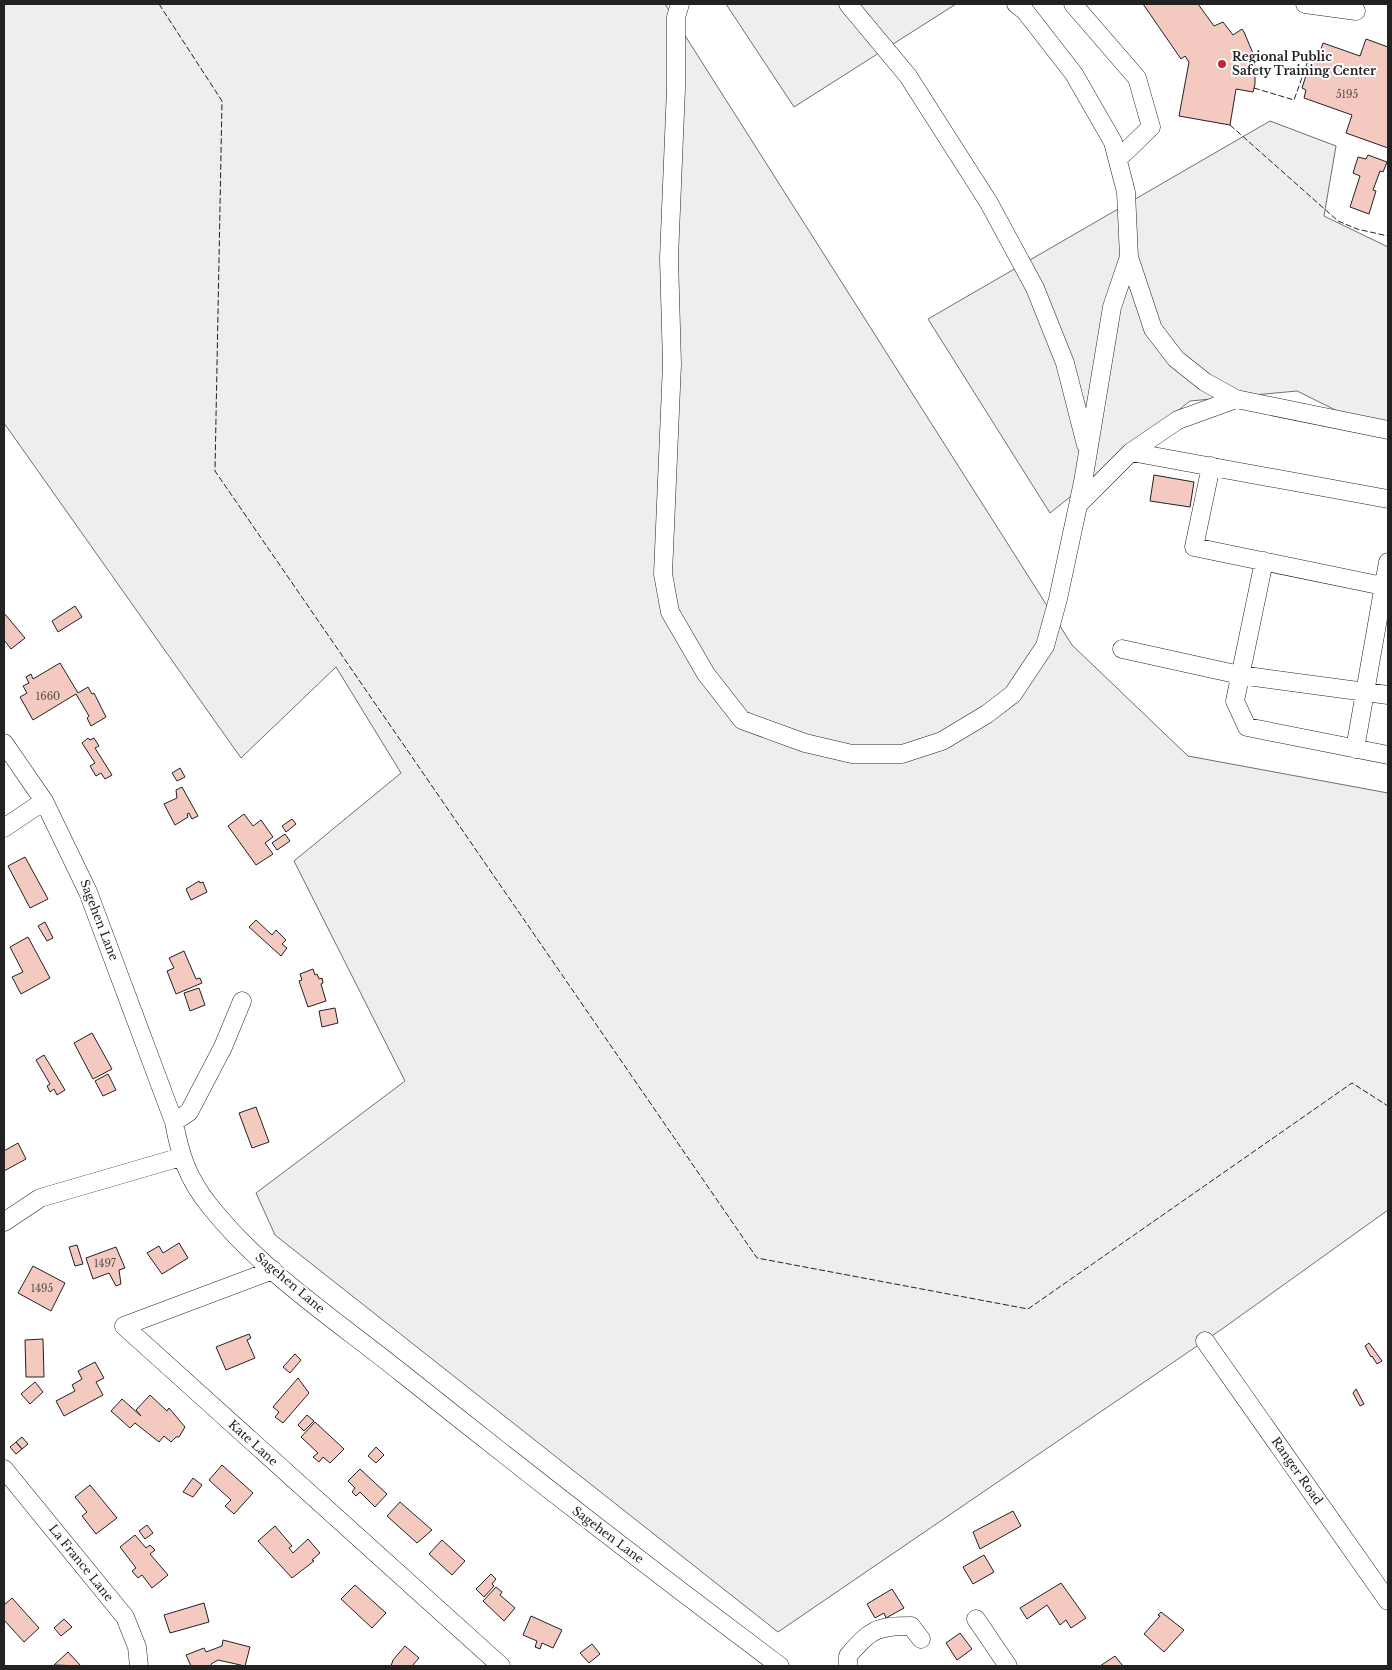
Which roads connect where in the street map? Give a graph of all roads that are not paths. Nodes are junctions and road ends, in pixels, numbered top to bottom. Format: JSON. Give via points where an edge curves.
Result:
{"nodes":[{"id":1,"x":680,"y":4,"type":"edge"},
{"id":2,"x":848,"y":4,"type":"edge"},
{"id":3,"x":1016,"y":4,"type":"edge"},
{"id":4,"x":1073,"y":4,"type":"edge"},
{"id":5,"x":1305,"y":4,"type":"edge"},
{"id":6,"x":1356,"y":11,"type":"dead end"},
{"id":7,"x":1118,"y":159,"type":"junction"},
{"id":8,"x":1129,"y":258,"type":"junction"},
{"id":9,"x":1236,"y":399,"type":"junction"},
{"id":10,"x":1388,"y":430,"type":"edge"},
{"id":11,"x":1088,"y":452,"type":"junction"},
{"id":12,"x":1131,"y":452,"type":"junction"},
{"id":13,"x":1211,"y":466,"type":"junction"},
{"id":14,"x":1388,"y":499,"type":"edge"},
{"id":15,"x":1078,"y":505,"type":"junction"},
{"id":16,"x":1264,"y":562,"type":"junction"},
{"id":17,"x":1388,"y":562,"type":"edge"},
{"id":18,"x":1383,"y":586,"type":"junction"},
{"id":19,"x":1122,"y":649,"type":"dead end"},
{"id":20,"x":1240,"y":675,"type":"junction"},
{"id":21,"x":1365,"y":692,"type":"junction"},
{"id":22,"x":1388,"y":695,"type":"edge"},
{"id":23,"x":4,"y":743,"type":"edge"},
{"id":24,"x":1355,"y":749,"type":"junction"},
{"id":25,"x":1388,"y":755,"type":"edge"},
{"id":26,"x":44,"y":801,"type":"junction"},
{"id":27,"x":4,"y":828,"type":"edge"},
{"id":28,"x":242,"y":1001,"type":"dead end"},
{"id":29,"x":174,"y":1122,"type":"junction"},
{"id":30,"x":181,"y":1157,"type":"junction"},
{"id":31,"x":4,"y":1222,"type":"edge"},
{"id":32,"x":273,"y":1270,"type":"junction"},
{"id":33,"x":1205,"y":1341,"type":"dead end"},
{"id":34,"x":4,"y":1469,"type":"edge"},
{"id":35,"x":1388,"y":1601,"type":"edge"},
{"id":36,"x":976,"y":1620,"type":"dead end"},
{"id":37,"x":921,"y":1639,"type":"dead end"},
{"id":38,"x":139,"y":1666,"type":"edge"},
{"id":39,"x":501,"y":1666,"type":"edge"},
{"id":40,"x":780,"y":1666,"type":"edge"},
{"id":41,"x":848,"y":1666,"type":"edge"},
{"id":42,"x":1008,"y":1666,"type":"edge"}],
"edges":[{"from":1,"to":15,"type":"street","via":[[676,17],[669,258],[672,364],[663,574],[670,612],[706,674],[742,720],[805,743],[852,754],[902,754],[942,741],[987,714],[1014,694],[1045,646]]},
{"from":2,"to":11,"type":"street","via":[[908,76],[989,203],[1035,288],[1065,363]]},
{"from":3,"to":7,"type":"street","via":[[1074,74],[1113,142]]},
{"from":4,"to":7,"type":"street","via":[[1137,78],[1151,127]]},
{"from":5,"to":6,"type":"street"},
{"from":7,"to":8,"type":"street","via":[[1126,192]]},
{"from":8,"to":9,"type":"street","via":[[1153,329],[1176,359],[1205,382]]},
{"from":8,"to":11,"type":"street","via":[[1112,307]]},
{"from":9,"to":10,"type":"street"},
{"from":9,"to":12,"type":"street","via":[[1178,420]]},
{"from":11,"to":15,"type":"street"},
{"from":12,"to":13,"type":"street"},
{"from":12,"to":15,"type":"street"},
{"from":13,"to":14,"type":"street"},
{"from":13,"to":16,"type":"street","via":[[1194,547]]},
{"from":16,"to":18,"type":"street"},
{"from":16,"to":20,"type":"street"},
{"from":17,"to":18,"type":"street"},
{"from":18,"to":21,"type":"street"},
{"from":19,"to":20,"type":"street"},
{"from":20,"to":21,"type":"street"},
{"from":20,"to":24,"type":"street","via":[[1235,701],[1247,727]]},
{"from":21,"to":22,"type":"street"},
{"from":21,"to":24,"type":"street"},
{"from":23,"to":26,"type":"street","name":"Sagehen Lane"},
{"from":24,"to":25,"type":"street"},
{"from":26,"to":27,"type":"street"},
{"from":26,"to":29,"type":"street","name":"Sagehen Lane","via":[[88,892]]},
{"from":28,"to":29,"type":"street","via":[[223,1047],[189,1112]]},
{"from":29,"to":30,"type":"street","name":"Sagehen Lane"},
{"from":30,"to":31,"type":"street","via":[[40,1198]]},
{"from":30,"to":32,"type":"street","name":"Sagehen Lane","via":[[207,1203],[226,1226]]},
{"from":32,"to":39,"type":"street","name":"Kate Lane","via":[[124,1326]]},
{"from":32,"to":40,"type":"street","name":"Sagehen Lane","via":[[534,1479]]},
{"from":33,"to":35,"type":"street","name":"Ranger Road"},
{"from":34,"to":38,"type":"street","name":"La France Lane","via":[[125,1616],[137,1647]]},
{"from":36,"to":42,"type":"street"},
{"from":37,"to":41,"type":"street","via":[[911,1626],[888,1626],[866,1634],[848,1656]]}]}
